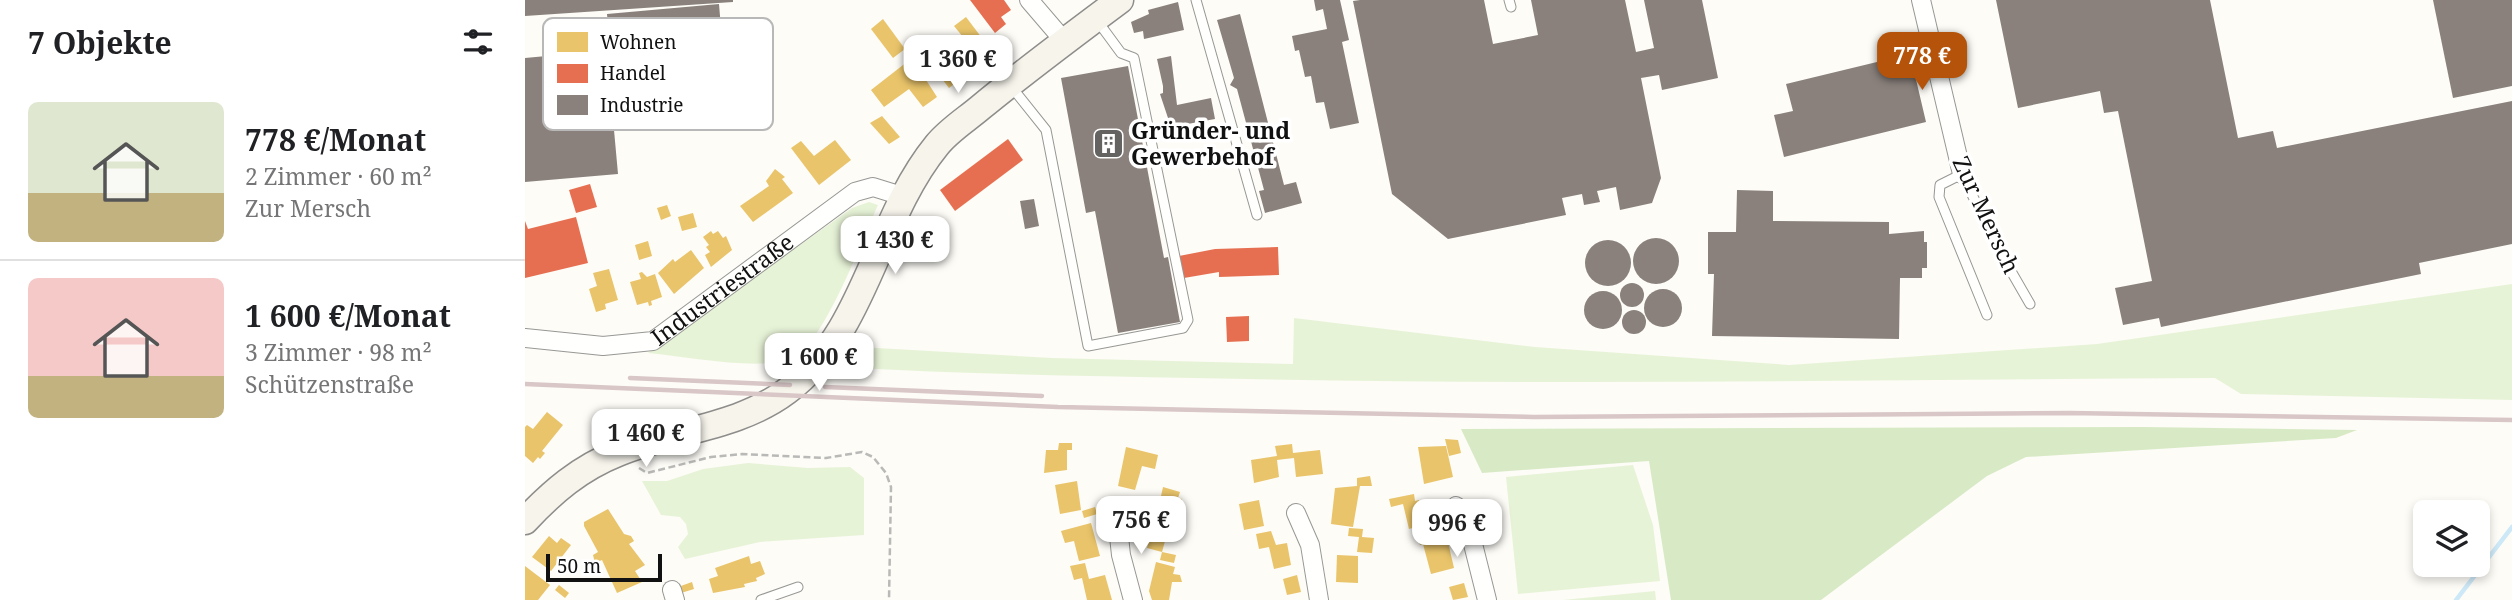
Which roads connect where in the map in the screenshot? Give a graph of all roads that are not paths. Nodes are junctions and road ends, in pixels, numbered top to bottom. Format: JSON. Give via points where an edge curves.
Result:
{"nodes":[{"id":1,"x":1029,"y":0,"type":"edge"},
{"id":2,"x":1120,"y":0,"type":"edge"},
{"id":3,"x":1196,"y":0,"type":"edge"},
{"id":4,"x":1920,"y":0,"type":"edge"},
{"id":5,"x":1095,"y":18,"type":"junction"},
{"id":6,"x":1065,"y":41,"type":"junction"},
{"id":7,"x":1009,"y":83,"type":"junction"},
{"id":8,"x":1962,"y":174,"type":"junction"},
{"id":9,"x":902,"y":196,"type":"junction"},
{"id":10,"x":1257,"y":215,"type":"dead end"},
{"id":11,"x":2030,"y":304,"type":"dead end"},
{"id":12,"x":1987,"y":315,"type":"dead end"},
{"id":13,"x":525,"y":338,"type":"edge"},
{"id":14,"x":1456,"y":506,"type":"dead end"},
{"id":15,"x":1296,"y":513,"type":"dead end"},
{"id":16,"x":1117,"y":518,"type":"dead end"},
{"id":17,"x":525,"y":521,"type":"edge"},
{"id":18,"x":798,"y":587,"type":"dead end"},
{"id":19,"x":761,"y":600,"type":"edge"},
{"id":20,"x":1133,"y":600,"type":"edge"},
{"id":21,"x":1319,"y":600,"type":"edge"},
{"id":22,"x":1486,"y":600,"type":"edge"}],
"edges":[{"from":1,"to":6,"type":"street"},
{"from":2,"to":5,"type":"main road"},
{"from":3,"to":10,"type":"lane"},
{"from":4,"to":8,"type":"street","name":"Zur Mersch"},
{"from":5,"to":6,"type":"main road"},
{"from":5,"to":7,"type":"lane","via":[[1121,53],[1134,58],[1188,320],[1183,328],[1088,346],[1046,130]]},
{"from":6,"to":7,"type":"main road"},
{"from":7,"to":9,"type":"main road","via":[[938,143]]},
{"from":8,"to":11,"type":"lane","name":"Zur Mersch"},
{"from":8,"to":12,"type":"lane","via":[[1940,184],[1938,197]]},
{"from":9,"to":13,"type":"street","name":"Industriestraße","via":[[873,187],[855,192],[653,341],[603,346]]},
{"from":9,"to":17,"type":"main road","via":[[840,333],[787,391],[726,421],[599,461],[561,486]]},
{"from":14,"to":22,"type":"street","via":[[1470,532]]},
{"from":15,"to":21,"type":"street","via":[[1310,545]]},
{"from":16,"to":20,"type":"street"},
{"from":18,"to":19,"type":"lane"}]}
